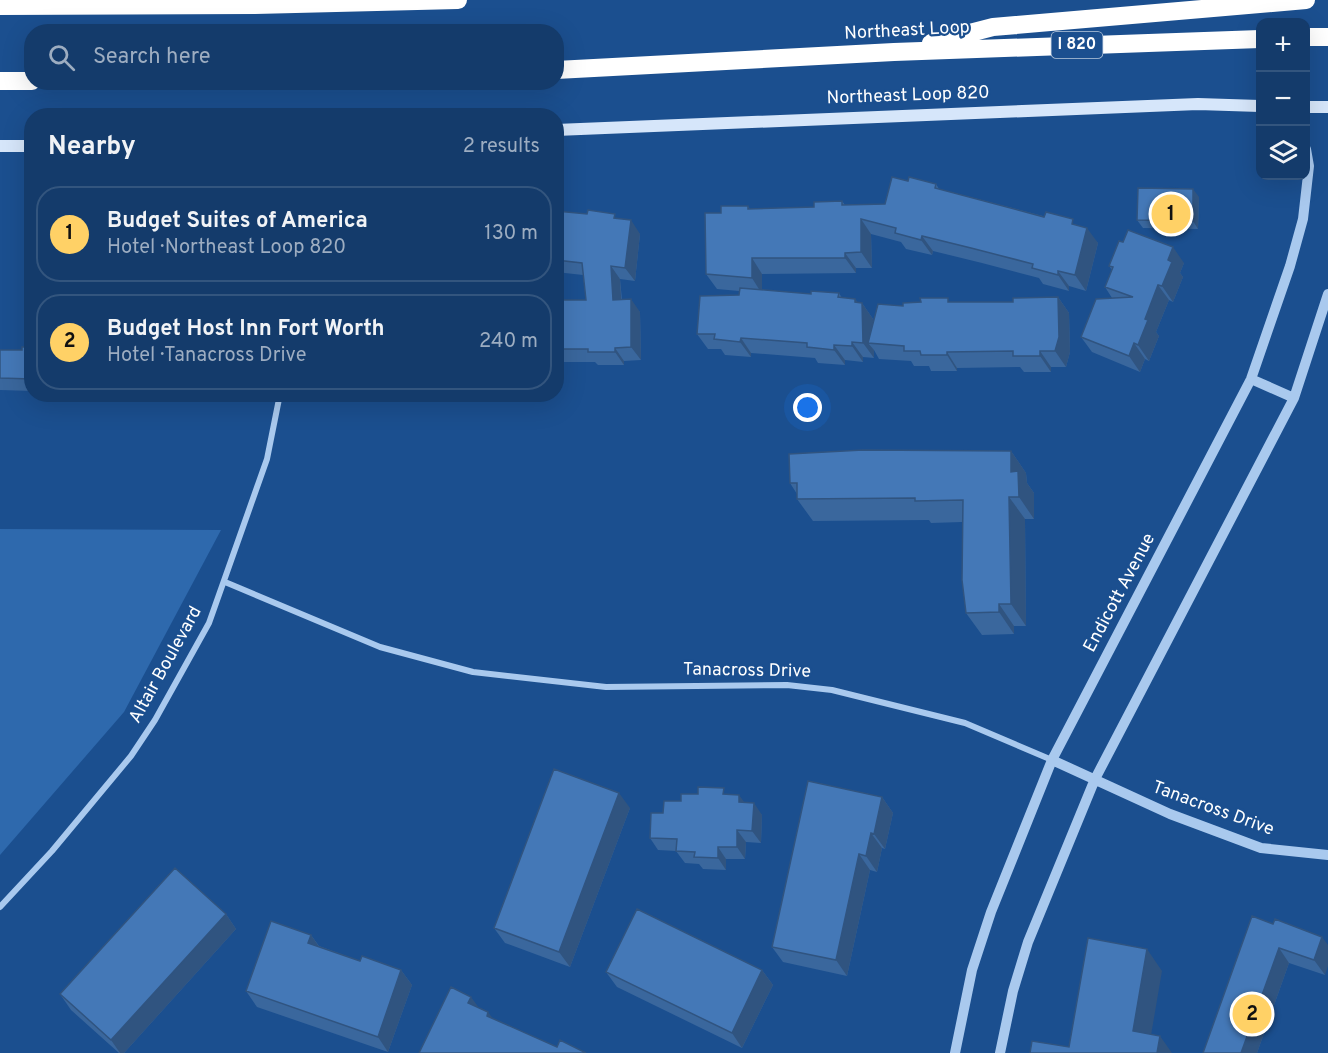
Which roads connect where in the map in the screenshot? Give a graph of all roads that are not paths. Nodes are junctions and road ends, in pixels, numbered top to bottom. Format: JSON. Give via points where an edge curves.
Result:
{"nodes":[{"id":1,"x":458,"y":0,"type":"edge"},
{"id":2,"x":1306,"y":0,"type":"edge"},
{"id":3,"x":0,"y":6,"type":"edge"},
{"id":4,"x":1328,"y":37,"type":"edge"},
{"id":5,"x":1310,"y":38,"type":"edge"},
{"id":6,"x":1256,"y":39,"type":"edge"},
{"id":7,"x":894,"y":52,"type":"junction"},
{"id":8,"x":564,"y":70,"type":"edge"},
{"id":9,"x":0,"y":81,"type":"edge"},
{"id":10,"x":24,"y":81,"type":"edge"},
{"id":11,"x":1256,"y":106,"type":"edge"},
{"id":12,"x":1310,"y":106,"type":"edge"},
{"id":13,"x":1328,"y":107,"type":"edge"},
{"id":14,"x":564,"y":130,"type":"edge"},
{"id":15,"x":0,"y":146,"type":"edge"},
{"id":16,"x":24,"y":146,"type":"edge"},
{"id":17,"x":1307,"y":180,"type":"edge"},
{"id":18,"x":1328,"y":294,"type":"edge"},
{"id":19,"x":1251,"y":379,"type":"junction"},
{"id":20,"x":1294,"y":398,"type":"junction"},
{"id":21,"x":278,"y":402,"type":"edge"},
{"id":22,"x":225,"y":582,"type":"junction"},
{"id":23,"x":1052,"y":760,"type":"junction"},
{"id":24,"x":1095,"y":779,"type":"junction"},
{"id":25,"x":1328,"y":855,"type":"edge"},
{"id":26,"x":0,"y":907,"type":"edge"},
{"id":27,"x":955,"y":1053,"type":"edge"},
{"id":28,"x":1000,"y":1053,"type":"edge"}],
"edges":[{"from":1,"to":3,"type":"highway"},
{"from":2,"to":7,"type":"highway","via":[[993,27]]},
{"from":4,"to":5,"type":"highway"},
{"from":6,"to":7,"type":"highway","name":"Northeast Loop","number":"I 820"},
{"from":7,"to":8,"type":"highway","name":"Northeast Loop","number":"I 820"},
{"from":9,"to":10,"type":"highway"},
{"from":11,"to":14,"type":"main road","name":"Northeast Loop 820","via":[[1198,104]]},
{"from":12,"to":13,"type":"main road"},
{"from":15,"to":16,"type":"main road"},
{"from":17,"to":19,"type":"street","name":"Endicott Avenue","via":[[1303,219],[1290,266]]},
{"from":18,"to":20,"type":"street"},
{"from":19,"to":20,"type":"street"},
{"from":19,"to":23,"type":"street","name":"Endicott Avenue"},
{"from":20,"to":24,"type":"street"},
{"from":21,"to":22,"type":"street","name":"Altair Boulevard","via":[[267,459]]},
{"from":22,"to":23,"type":"street","name":"Tanacross Drive","via":[[380,647],[473,672],[606,687],[787,685],[832,690],[965,723]]},
{"from":22,"to":26,"type":"street","name":"Altair Boulevard","via":[[209,623],[131,756]]},
{"from":23,"to":24,"type":"street","name":"Tanacross Drive"},
{"from":23,"to":27,"type":"street","name":"Endicott Avenue","via":[[991,912],[972,970]]},
{"from":24,"to":25,"type":"street","name":"Tanacross Drive","via":[[1261,848]]},
{"from":24,"to":28,"type":"street","via":[[1028,942]]}]}
